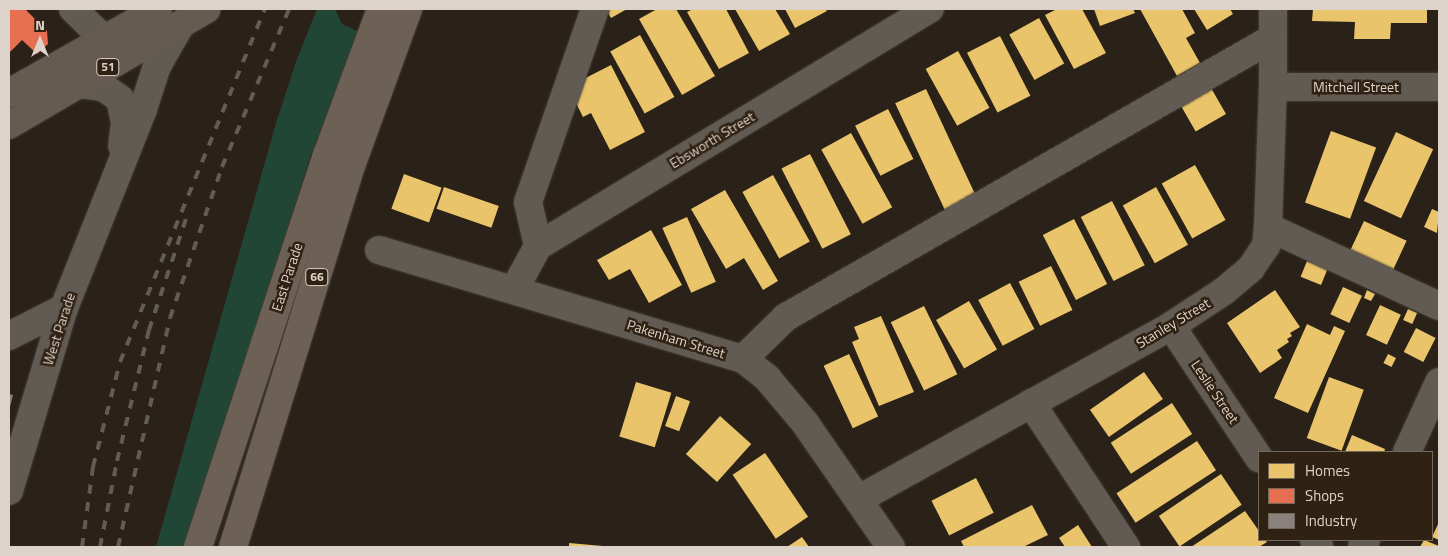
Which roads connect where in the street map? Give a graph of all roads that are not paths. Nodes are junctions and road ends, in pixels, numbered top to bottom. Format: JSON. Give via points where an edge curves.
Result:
{"nodes":[{"id":1,"x":73,"y":9,"type":"edge"},
{"id":2,"x":158,"y":9,"type":"edge"},
{"id":3,"x":207,"y":9,"type":"edge"},
{"id":4,"x":408,"y":9,"type":"edge"},
{"id":5,"x":595,"y":9,"type":"edge"},
{"id":6,"x":930,"y":9,"type":"edge"},
{"id":7,"x":1274,"y":9,"type":"edge"},
{"id":8,"x":379,"y":11,"type":"edge"},
{"id":9,"x":181,"y":24,"type":"junction"},
{"id":10,"x":1274,"y":38,"type":"junction"},
{"id":11,"x":104,"y":39,"type":"junction"},
{"id":12,"x":78,"y":84,"type":"junction"},
{"id":13,"x":1274,"y":87,"type":"junction"},
{"id":14,"x":1439,"y":87,"type":"edge"},
{"id":15,"x":9,"y":94,"type":"edge"},
{"id":16,"x":9,"y":125,"type":"edge"},
{"id":17,"x":119,"y":170,"type":"junction"},
{"id":18,"x":1268,"y":227,"type":"junction"},
{"id":19,"x":538,"y":246,"type":"junction"},
{"id":20,"x":379,"y":250,"type":"dead end"},
{"id":21,"x":514,"y":290,"type":"junction"},
{"id":22,"x":1439,"y":306,"type":"edge"},
{"id":23,"x":64,"y":308,"type":"junction"},
{"id":24,"x":1171,"y":326,"type":"junction"},
{"id":25,"x":9,"y":336,"type":"edge"},
{"id":26,"x":743,"y":359,"type":"junction"},
{"id":27,"x":1439,"y":382,"type":"edge"},
{"id":28,"x":1031,"y":403,"type":"junction"},
{"id":29,"x":1407,"y":451,"type":"edge"},
{"id":30,"x":1258,"y":456,"type":"edge"},
{"id":31,"x":9,"y":491,"type":"edge"},
{"id":32,"x":859,"y":499,"type":"junction"},
{"id":33,"x":198,"y":547,"type":"edge"},
{"id":34,"x":233,"y":547,"type":"edge"},
{"id":35,"x":891,"y":547,"type":"edge"},
{"id":36,"x":1126,"y":547,"type":"edge"}],
"edges":[{"from":1,"to":11,"type":"street"},
{"from":2,"to":11,"type":"main road","number":"51"},
{"from":3,"to":9,"type":"main road","number":"51"},
{"from":4,"to":34,"type":"highway","name":"East Parade","number":"66","via":[[351,166]]},
{"from":5,"to":19,"type":"street","via":[[528,202]]},
{"from":6,"to":19,"type":"street","name":"Ebsworth Street"},
{"from":7,"to":10,"type":"street","name":"Stanley Street"},
{"from":8,"to":33,"type":"highway","name":"East Parade","number":"66","via":[[327,155]]},
{"from":9,"to":12,"type":"main road","number":"51"},
{"from":9,"to":17,"type":"street","name":"West Parade","via":[[157,66]]},
{"from":10,"to":13,"type":"street","name":"Stanley Street"},
{"from":10,"to":26,"type":"street","via":[[786,317]]},
{"from":11,"to":15,"type":"main road","number":"51"},
{"from":12,"to":16,"type":"main road","number":"51"},
{"from":12,"to":17,"type":"street","name":"West Parade","via":[[103,87],[120,99],[125,123]]},
{"from":13,"to":14,"type":"street","name":"Mitchell Street"},
{"from":13,"to":18,"type":"street","name":"Stanley Street"},
{"from":17,"to":23,"type":"street","name":"West Parade"},
{"from":18,"to":22,"type":"street"},
{"from":18,"to":24,"type":"street","name":"Stanley Street","via":[[1266,246],[1251,268],[1224,291]]},
{"from":19,"to":21,"type":"street"},
{"from":20,"to":21,"type":"street","name":"Pakenham Street"},
{"from":21,"to":26,"type":"street","name":"Pakenham Street"},
{"from":23,"to":25,"type":"street"},
{"from":23,"to":31,"type":"street","name":"West Parade"},
{"from":24,"to":28,"type":"street","name":"Stanley Street"},
{"from":24,"to":30,"type":"street","name":"Leslie Street"},
{"from":26,"to":32,"type":"street","name":"Pakenham Street","via":[[767,378],[805,422]]},
{"from":27,"to":29,"type":"street"},
{"from":28,"to":32,"type":"street","name":"Stanley Street"},
{"from":28,"to":36,"type":"street"},
{"from":32,"to":35,"type":"street","name":"Pakenham Street"}]}
